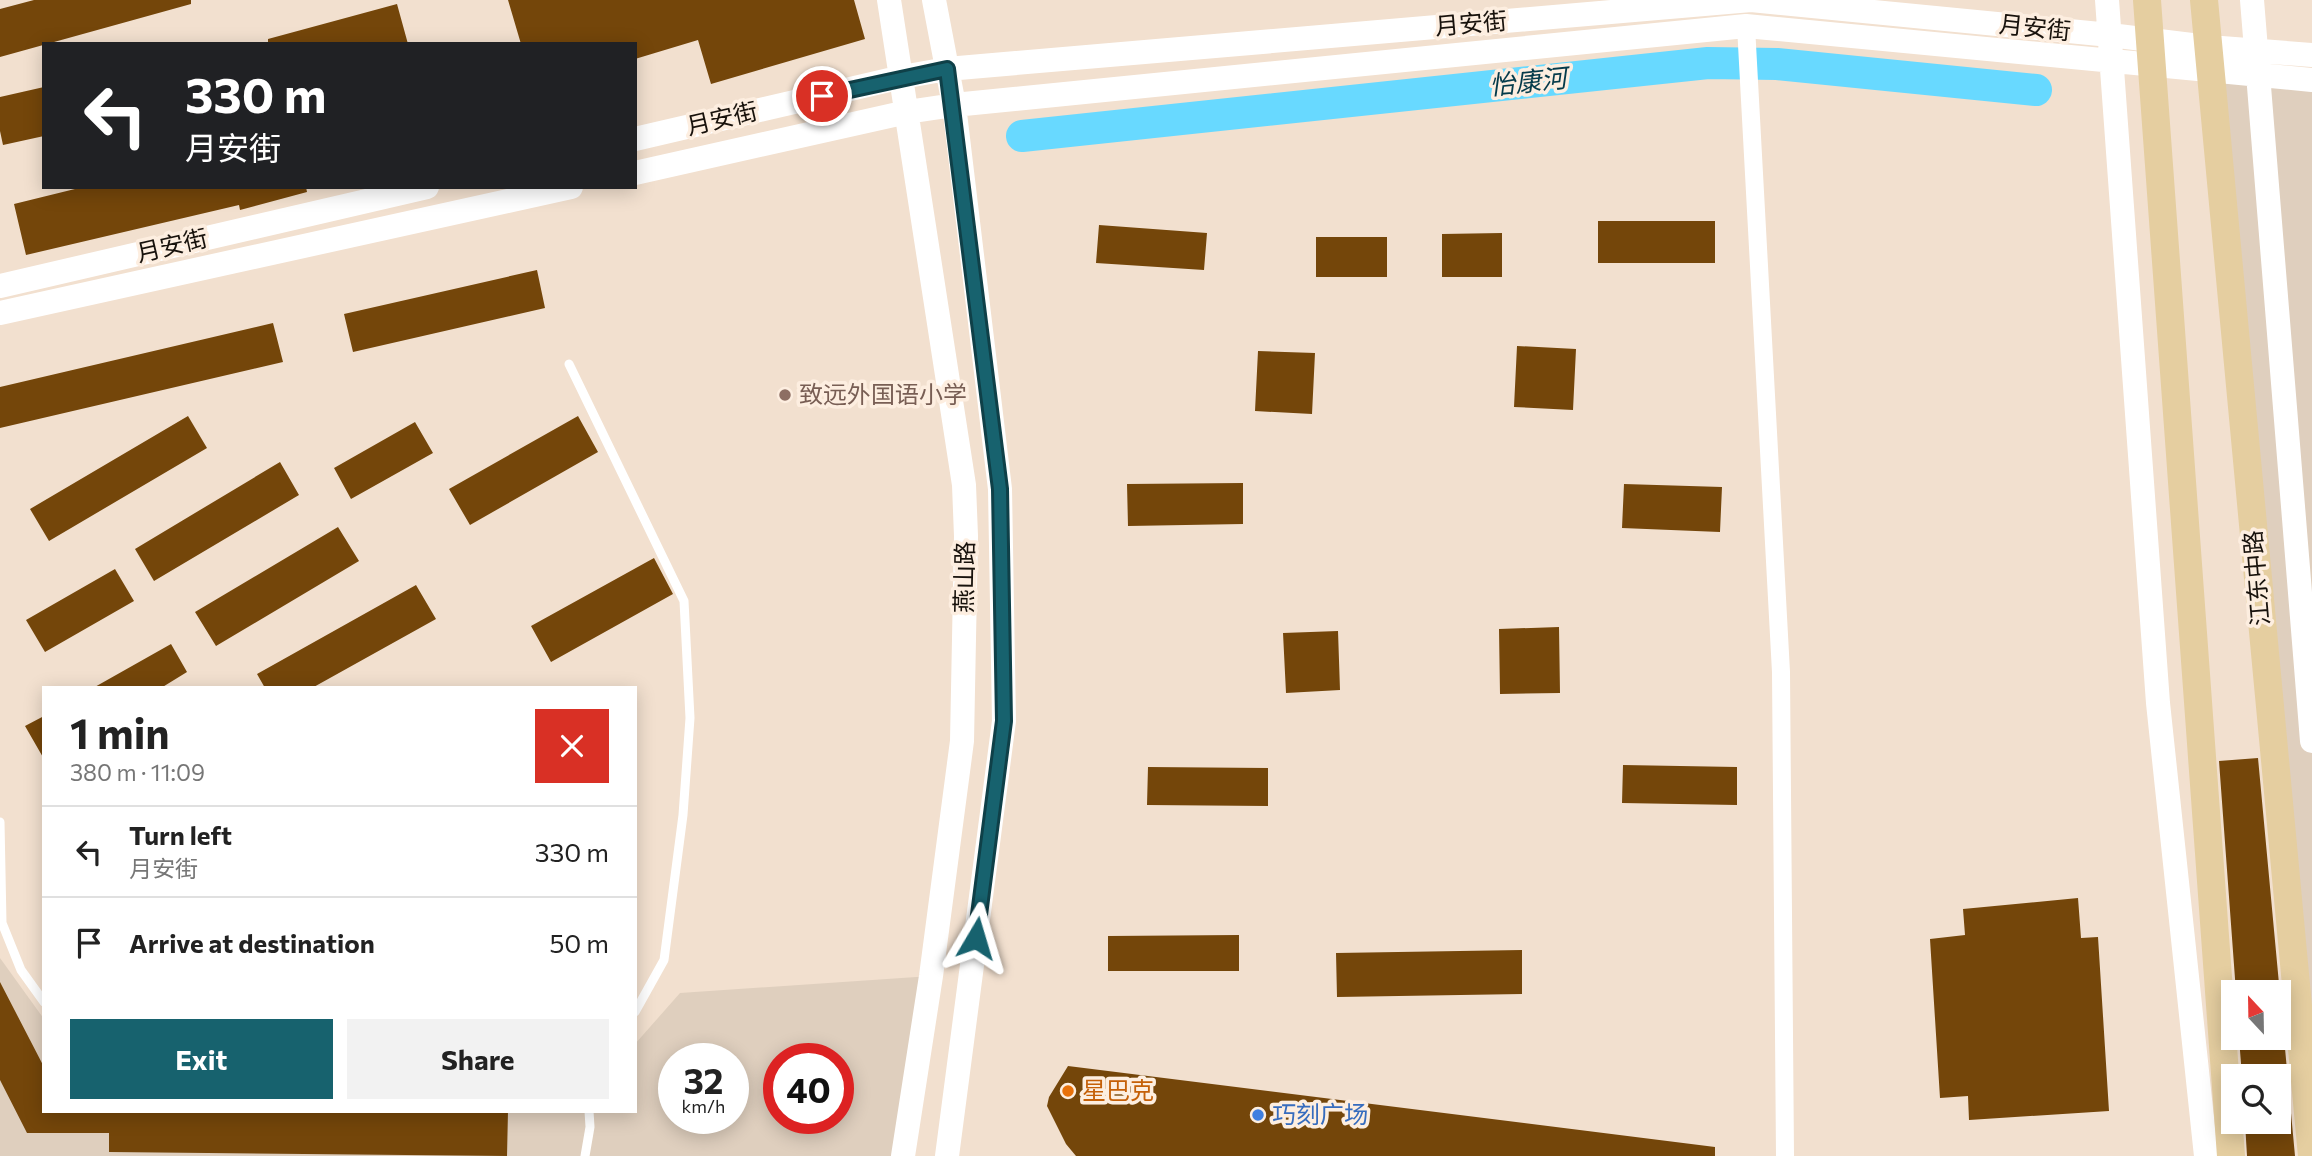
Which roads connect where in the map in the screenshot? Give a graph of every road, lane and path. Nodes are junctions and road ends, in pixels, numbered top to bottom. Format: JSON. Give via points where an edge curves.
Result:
{"nodes":[{"id":1,"x":889,"y":0,"type":"edge"},
{"id":2,"x":934,"y":0,"type":"edge"},
{"id":3,"x":2107,"y":0,"type":"edge"},
{"id":4,"x":2147,"y":0,"type":"edge"},
{"id":5,"x":2204,"y":0,"type":"edge"},
{"id":6,"x":2252,"y":0,"type":"edge"},
{"id":7,"x":1746,"y":26,"type":"junction"},
{"id":8,"x":2109,"y":35,"type":"junction"},
{"id":9,"x":2256,"y":51,"type":"junction"},
{"id":10,"x":2150,"y":52,"type":"junction"},
{"id":11,"x":2312,"y":55,"type":"edge"},
{"id":12,"x":2209,"y":59,"type":"junction"},
{"id":13,"x":2111,"y":60,"type":"junction"},
{"id":14,"x":947,"y":69,"type":"junction"},
{"id":15,"x":2258,"y":75,"type":"junction"},
{"id":16,"x":902,"y":77,"type":"junction"},
{"id":17,"x":2312,"y":80,"type":"edge"},
{"id":18,"x":954,"y":105,"type":"junction"},
{"id":19,"x":907,"y":112,"type":"junction"},
{"id":20,"x":637,"y":139,"type":"edge"},
{"id":21,"x":637,"y":173,"type":"edge"},
{"id":22,"x":418,"y":189,"type":"edge"},
{"id":23,"x":563,"y":189,"type":"edge"},
{"id":24,"x":0,"y":286,"type":"edge"},
{"id":25,"x":0,"y":313,"type":"edge"},
{"id":26,"x":569,"y":364,"type":"dead end"},
{"id":27,"x":2312,"y":730,"type":"edge"},
{"id":28,"x":2312,"y":741,"type":"edge"},
{"id":29,"x":0,"y":822,"type":"edge"},
{"id":30,"x":42,"y":999,"type":"edge"},
{"id":31,"x":637,"y":1008,"type":"edge"},
{"id":32,"x":589,"y":1113,"type":"edge"},
{"id":33,"x":585,"y":1156,"type":"edge"},
{"id":34,"x":903,"y":1156,"type":"edge"},
{"id":35,"x":947,"y":1156,"type":"edge"},
{"id":36,"x":1785,"y":1156,"type":"edge"},
{"id":37,"x":2206,"y":1156,"type":"edge"},
{"id":38,"x":2231,"y":1156,"type":"edge"},
{"id":39,"x":2312,"y":1156,"type":"edge"}],
"edges":[{"from":1,"to":16,"type":"street","name":"燕山路"},
{"from":2,"to":14,"type":"street","name":"燕山路"},
{"from":3,"to":8,"type":"street"},
{"from":4,"to":10,"type":"main road"},
{"from":5,"to":12,"type":"main road","name":"江东中路"},
{"from":6,"to":9,"type":"street","name":"江东中路"},
{"from":7,"to":13,"type":"street"},
{"from":7,"to":18,"type":"street"},
{"from":7,"to":36,"type":"street","via":[[1781,672]]},
{"from":8,"to":10,"type":"street","name":"月安街"},
{"from":8,"to":13,"type":"street"},
{"from":8,"to":14,"type":"street","name":"月安街","via":[[1751,0]]},
{"from":9,"to":11,"type":"street","name":"月安街"},
{"from":9,"to":12,"type":"street","name":"月安街"},
{"from":9,"to":15,"type":"street","name":"江东中路"},
{"from":10,"to":12,"type":"street","name":"月安街"},
{"from":10,"to":13,"type":"street"},
{"from":10,"to":38,"type":"main road"},
{"from":12,"to":15,"type":"street"},
{"from":12,"to":39,"type":"main road","name":"江东中路"},
{"from":13,"to":37,"type":"street","via":[[2158,703]]},
{"from":14,"to":16,"type":"street","name":"月安街"},
{"from":14,"to":18,"type":"street","name":"燕山路"},
{"from":15,"to":17,"type":"street"},
{"from":15,"to":27,"type":"street","name":"江东中路"},
{"from":16,"to":19,"type":"street","name":"燕山路"},
{"from":16,"to":20,"type":"street","name":"月安街"},
{"from":18,"to":19,"type":"street"},
{"from":18,"to":35,"type":"street","name":"燕山路","via":[[1000,489],[1004,721]]},
{"from":19,"to":21,"type":"street"},
{"from":19,"to":34,"type":"street","name":"燕山路","via":[[964,485],[966,536],[962,741]]},
{"from":22,"to":24,"type":"street","name":"月安街"},
{"from":23,"to":25,"type":"street"},
{"from":26,"to":31,"type":"lane","via":[[684,601],[690,719],[683,815],[664,960]]},
{"from":27,"to":28,"type":"street","name":"江东中路"},
{"from":29,"to":30,"type":"lane","via":[[2,923],[21,970]]},
{"from":32,"to":33,"type":"lane"}]}
